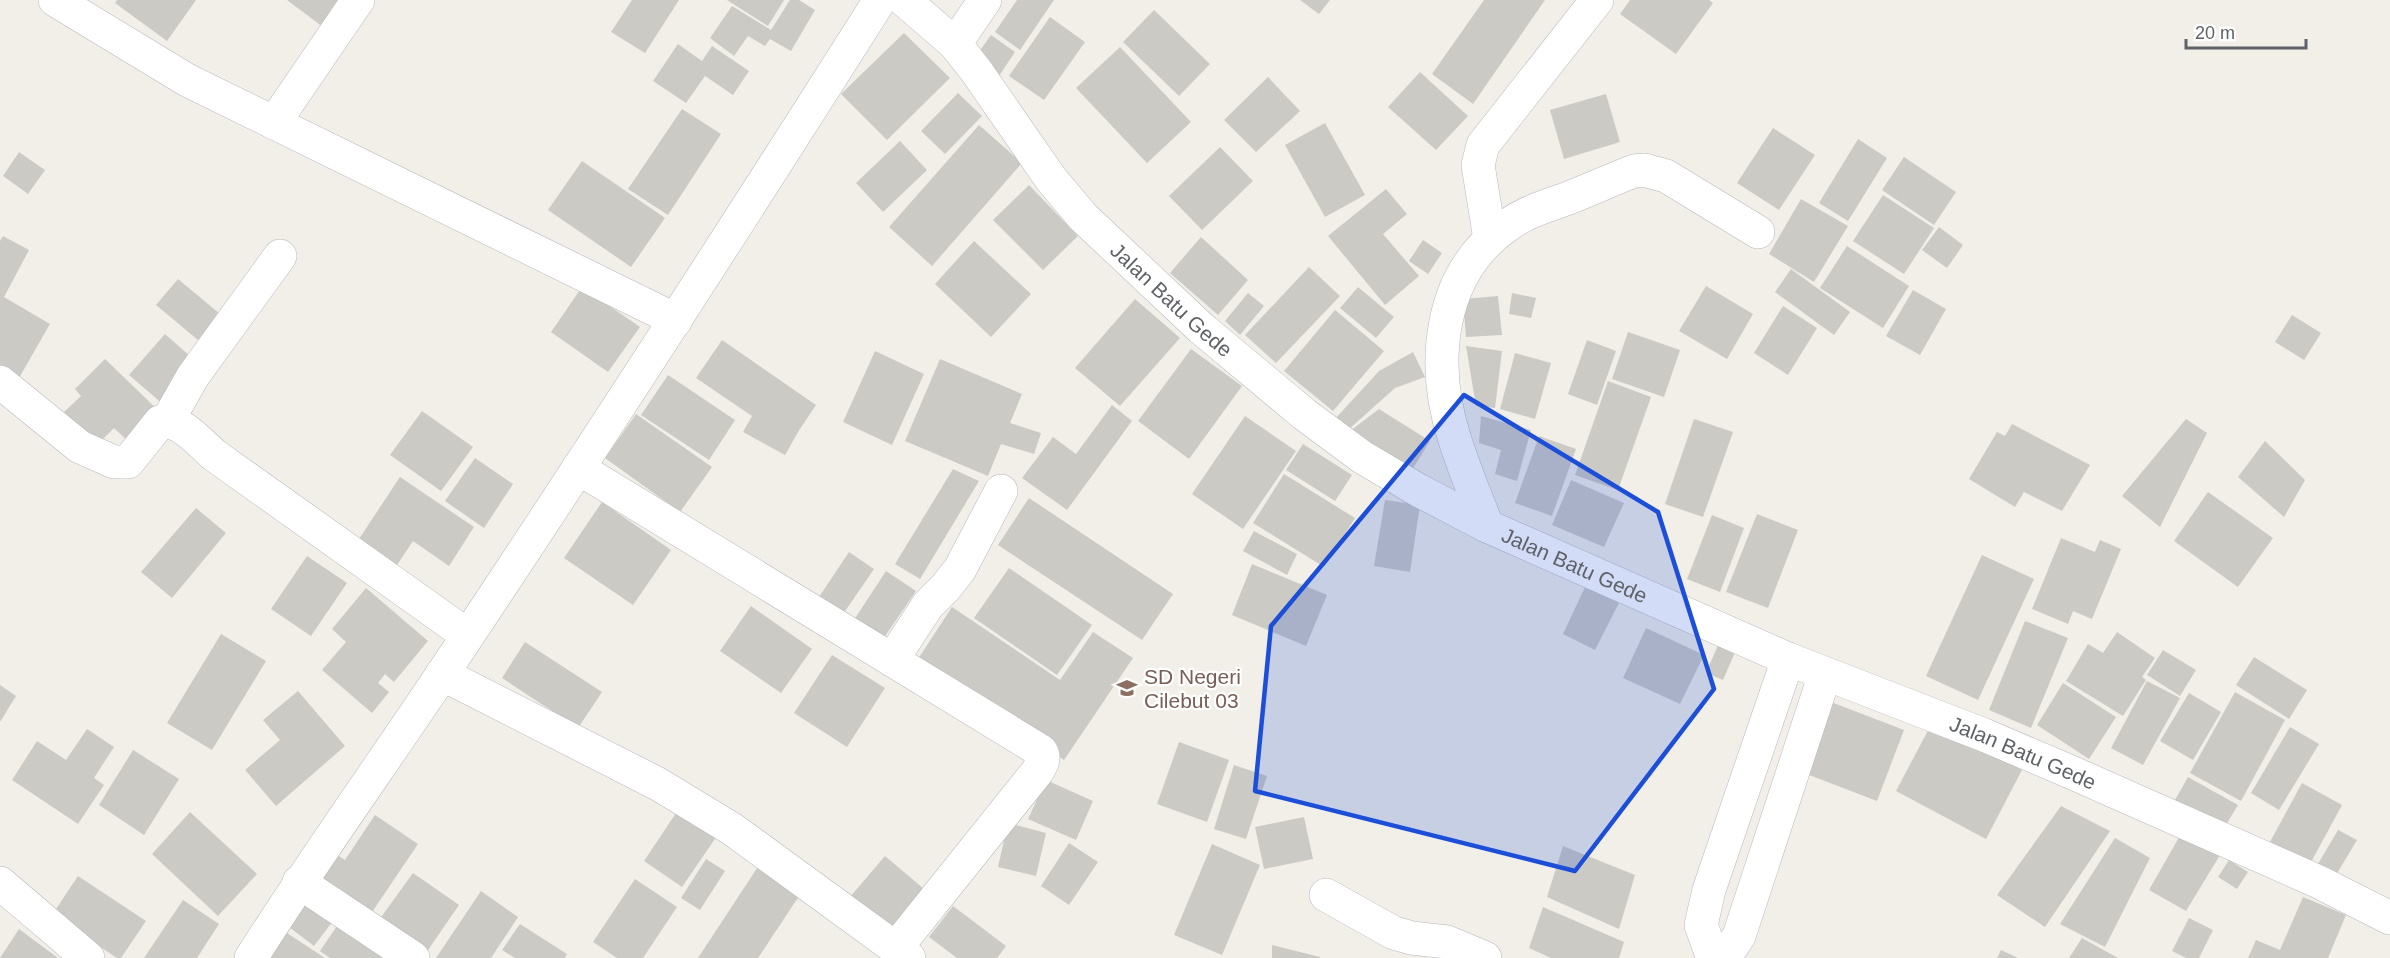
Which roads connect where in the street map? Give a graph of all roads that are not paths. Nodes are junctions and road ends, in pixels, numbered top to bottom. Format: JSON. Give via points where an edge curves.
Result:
{"nodes":[{"id":1,"x":54,"y":0,"type":"edge"},
{"id":2,"x":358,"y":0,"type":"edge"},
{"id":3,"x":880,"y":0,"type":"edge"},
{"id":4,"x":904,"y":0,"type":"edge"},
{"id":5,"x":985,"y":0,"type":"edge"},
{"id":6,"x":1597,"y":0,"type":"edge"},
{"id":7,"x":955,"y":44,"type":"junction"},
{"id":8,"x":274,"y":123,"type":"junction"},
{"id":9,"x":1758,"y":232,"type":"dead end"},
{"id":10,"x":1490,"y":238,"type":"junction"},
{"id":11,"x":280,"y":256,"type":"dead end"},
{"id":12,"x":676,"y":320,"type":"junction"},
{"id":13,"x":0,"y":382,"type":"edge"},
{"id":14,"x":168,"y":420,"type":"junction"},
{"id":15,"x":578,"y":468,"type":"junction"},
{"id":16,"x":1001,"y":491,"type":"dead end"},
{"id":17,"x":1487,"y":526,"type":"junction"},
{"id":18,"x":467,"y":635,"type":"junction"},
{"id":19,"x":1788,"y":659,"type":"junction"},
{"id":20,"x":892,"y":660,"type":"junction"},
{"id":21,"x":442,"y":674,"type":"junction"},
{"id":22,"x":1825,"y":674,"type":"junction"},
{"id":23,"x":299,"y":882,"type":"junction"},
{"id":24,"x":0,"y":883,"type":"edge"},
{"id":25,"x":1326,"y":895,"type":"dead end"},
{"id":26,"x":2390,"y":918,"type":"edge"},
{"id":27,"x":902,"y":953,"type":"edge"},
{"id":28,"x":88,"y":958,"type":"edge"},
{"id":29,"x":251,"y":958,"type":"edge"},
{"id":30,"x":413,"y":958,"type":"edge"},
{"id":31,"x":1485,"y":958,"type":"edge"},
{"id":32,"x":1713,"y":958,"type":"edge"},
{"id":33,"x":1724,"y":958,"type":"edge"}],
"edges":[{"from":1,"to":8,"type":"street","via":[[187,80]]},
{"from":2,"to":8,"type":"street"},
{"from":3,"to":12,"type":"street"},
{"from":4,"to":7,"type":"street","name":"Jalan Batu Gede"},
{"from":5,"to":7,"type":"street"},
{"from":6,"to":10,"type":"street","via":[[1483,145],[1478,165]]},
{"from":7,"to":17,"type":"street","name":"Jalan Batu Gede","via":[[1083,218],[1192,320],[1362,457]]},
{"from":8,"to":12,"type":"street"},
{"from":9,"to":10,"type":"street","via":[[1666,176],[1644,170],[1534,210]]},
{"from":10,"to":17,"type":"street","via":[[1466,267],[1451,298],[1441,363],[1454,439]]},
{"from":11,"to":14,"type":"street","via":[[194,376]]},
{"from":12,"to":15,"type":"street"},
{"from":13,"to":14,"type":"street","via":[[80,447],[114,462],[128,462],[160,422]]},
{"from":14,"to":18,"type":"street"},
{"from":15,"to":18,"type":"street"},
{"from":15,"to":20,"type":"street"},
{"from":16,"to":20,"type":"street","via":[[960,569],[928,605]]},
{"from":17,"to":19,"type":"street","name":"Jalan Batu Gede"},
{"from":18,"to":21,"type":"street"},
{"from":19,"to":22,"type":"street","name":"Jalan Batu Gede"},
{"from":19,"to":32,"type":"street","via":[[1709,890],[1701,925]]},
{"from":20,"to":27,"type":"street","via":[[1044,755],[1037,772]]},
{"from":21,"to":23,"type":"street"},
{"from":21,"to":27,"type":"street","via":[[658,784],[732,829]]},
{"from":22,"to":26,"type":"street","name":"Jalan Batu Gede","via":[[2073,773],[2319,882]]},
{"from":22,"to":33,"type":"street","via":[[1739,936]]},
{"from":23,"to":29,"type":"street"},
{"from":23,"to":30,"type":"street"},
{"from":24,"to":28,"type":"street"},
{"from":25,"to":31,"type":"street","via":[[1394,933],[1447,942]]}]}
